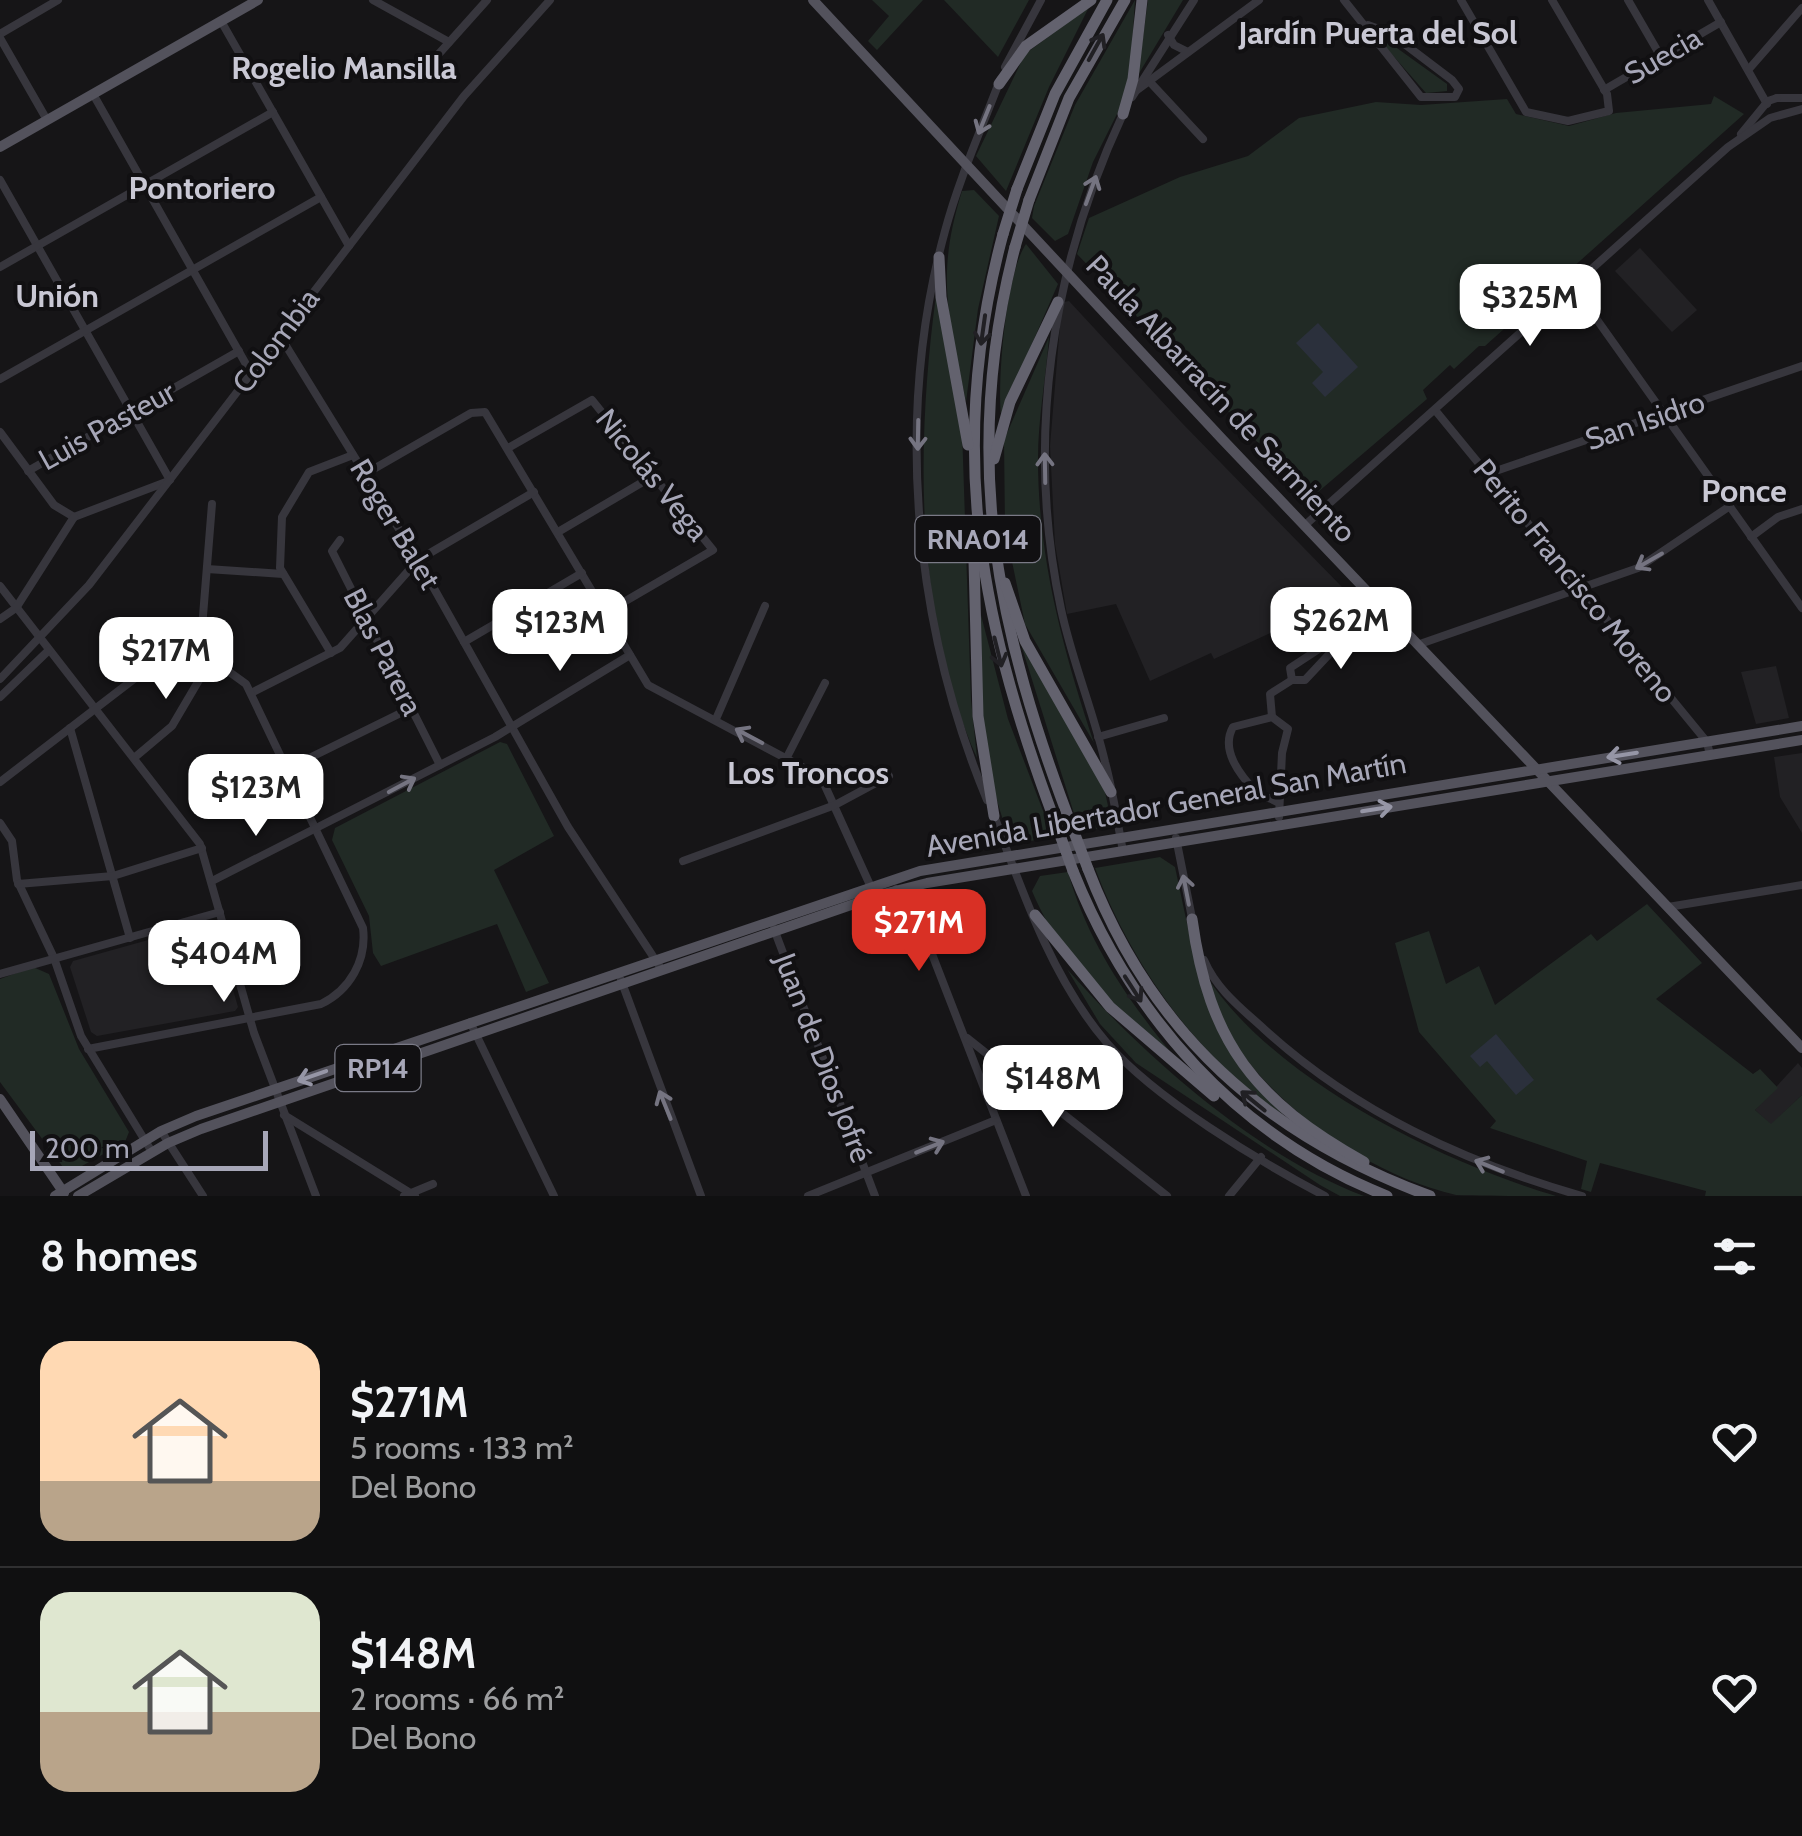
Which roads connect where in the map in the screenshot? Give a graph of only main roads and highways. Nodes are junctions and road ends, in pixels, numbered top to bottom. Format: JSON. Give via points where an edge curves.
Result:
{"nodes":[{"id":1,"x":812,"y":0,"type":"edge"},
{"id":2,"x":1091,"y":0,"type":"edge"},
{"id":3,"x":1107,"y":0,"type":"edge"},
{"id":4,"x":1125,"y":0,"type":"edge"},
{"id":5,"x":1142,"y":0,"type":"edge"},
{"id":6,"x":253,"y":1,"type":"edge"},
{"id":7,"x":1000,"y":84,"type":"road end"},
{"id":8,"x":1124,"y":114,"type":"road end"},
{"id":9,"x":0,"y":146,"type":"edge"},
{"id":10,"x":939,"y":257,"type":"road end"},
{"id":11,"x":1058,"y":302,"type":"road end"},
{"id":12,"x":990,"y":498,"type":"junction"},
{"id":13,"x":975,"y":503,"type":"junction"},
{"id":14,"x":994,"y":545,"type":"junction"},
{"id":15,"x":1802,"y":726,"type":"edge"},
{"id":16,"x":1802,"y":740,"type":"edge"},
{"id":17,"x":1536,"y":769,"type":"junction"},
{"id":18,"x":1548,"y":781,"type":"junction"},
{"id":19,"x":1111,"y":792,"type":"road end"},
{"id":20,"x":994,"y":816,"type":"road end"},
{"id":21,"x":1034,"y":915,"type":"road end"},
{"id":22,"x":1192,"y":919,"type":"road end"},
{"id":23,"x":772,"y":925,"type":"junction"},
{"id":24,"x":620,"y":978,"type":"junction"},
{"id":25,"x":1802,"y":1048,"type":"edge"},
{"id":26,"x":0,"y":1099,"type":"edge"},
{"id":27,"x":1308,"y":1158,"type":"junction"},
{"id":28,"x":1406,"y":1187,"type":"junction"},
{"id":29,"x":61,"y":1194,"type":"edge"},
{"id":30,"x":78,"y":1196,"type":"edge"},
{"id":31,"x":1387,"y":1196,"type":"edge"},
{"id":32,"x":1430,"y":1196,"type":"edge"}],
"edges":[{"from":1,"to":17,"type":"main road","name":"Paula Albarracín de Sarmiento"},
{"from":2,"to":7,"type":"highway","via":[[1034,39]]},
{"from":3,"to":13,"type":"highway","number":"RNA014","one_way":true,"bridge":true,"via":[[1054,94],[1003,234],[979,359]]},
{"from":12,"to":4,"type":"highway","number":"RNA014","one_way":true,"bridge":true,"via":[[993,359],[1015,247],[1069,98]]},
{"from":5,"to":8,"type":"highway"},
{"from":6,"to":9,"type":"main road"},
{"from":10,"to":13,"type":"highway"},
{"from":11,"to":12,"type":"highway","via":[[1001,425]]},
{"from":12,"to":14,"type":"highway","number":"RNA014"},
{"from":13,"to":20,"type":"highway","via":[[978,716]]},
{"from":13,"to":27,"type":"highway","number":"RNA014","one_way":true,"bridge":true,"via":[[999,658],[1073,872],[1109,951],[1163,1031],[1237,1106]]},
{"from":14,"to":19,"type":"highway","via":[[1020,631]]},
{"from":28,"to":14,"type":"highway","number":"RNA014","one_way":true,"bridge":true,"via":[[1309,1141],[1218,1071],[1142,976],[1088,869],[1017,668]]},
{"from":15,"to":17,"type":"main road","name":"Avenida Libertador General San Martín","one_way":true},
{"from":16,"to":18,"type":"main road","name":"Avenida Libertador General San Martín"},
{"from":17,"to":18,"type":"main road","name":"Paula Albarracín de Sarmiento"},
{"from":17,"to":23,"type":"main road","name":"Avenida Libertador General San Martín","number":"RP14","via":[[1278,806],[1009,856],[875,884]]},
{"from":23,"to":18,"type":"main road","name":"Avenida Libertador General San Martín","number":"RP14","one_way":true,"via":[[917,885]]},
{"from":18,"to":25,"type":"main road","name":"Paula Albarracín de Sarmiento"},
{"from":21,"to":27,"type":"highway","via":[[1120,1017],[1254,1129]]},
{"from":22,"to":28,"type":"highway","via":[[1206,996],[1242,1064],[1305,1123]]},
{"from":23,"to":24,"type":"main road","name":"Avenida Libertador General San Martín","number":"RP14"},
{"from":24,"to":29,"type":"main road","name":"Avenida Libertador General San Martín","number":"RP14","one_way":true,"via":[[470,1022],[161,1131]]},
{"from":24,"to":30,"type":"main road","name":"Avenida Libertador General San Martín","number":"RP14","via":[[168,1142]]},
{"from":26,"to":29,"type":"main road"},
{"from":27,"to":31,"type":"highway","number":"RNA014"},
{"from":28,"to":32,"type":"highway","number":"RNA014"}]}
